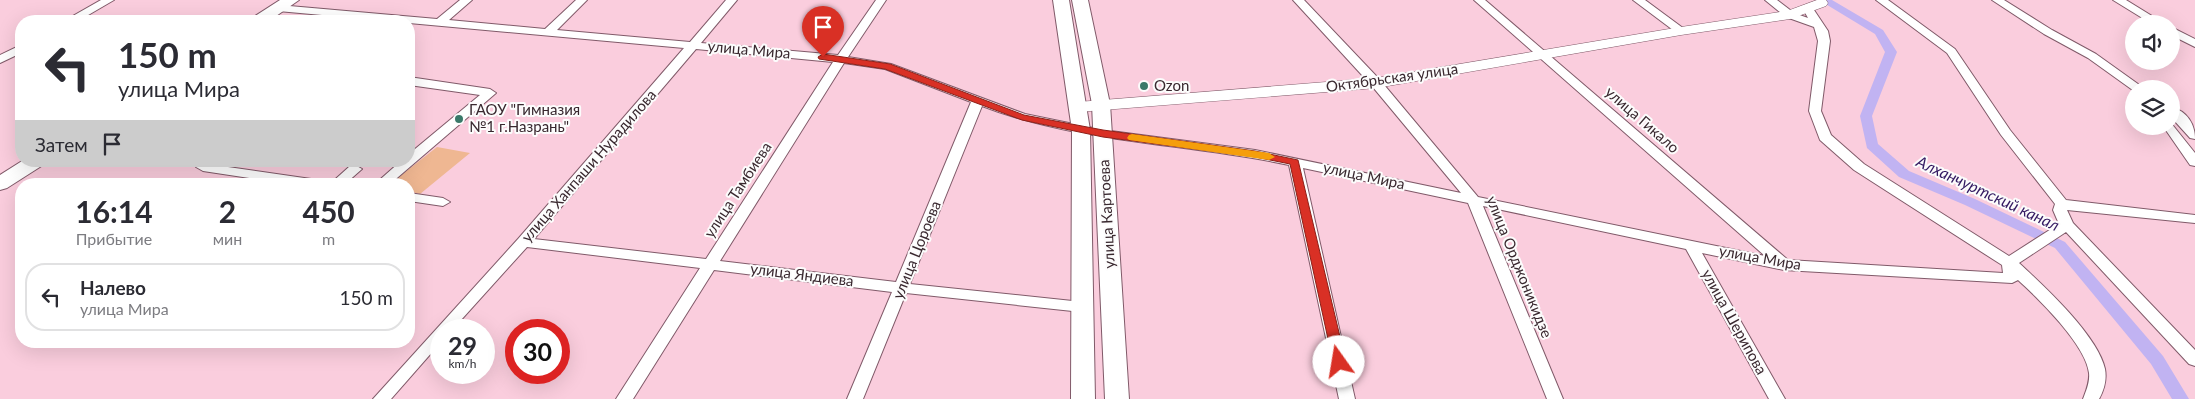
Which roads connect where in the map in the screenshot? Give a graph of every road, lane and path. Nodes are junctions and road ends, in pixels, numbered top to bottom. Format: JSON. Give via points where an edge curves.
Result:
{"nodes":[{"id":1,"x":109,"y":0,"type":"edge"},
{"id":2,"x":467,"y":0,"type":"edge"},
{"id":3,"x":582,"y":0,"type":"edge"},
{"id":4,"x":732,"y":0,"type":"edge"},
{"id":5,"x":881,"y":0,"type":"edge"},
{"id":6,"x":1061,"y":0,"type":"edge"},
{"id":7,"x":1080,"y":0,"type":"edge"},
{"id":8,"x":1298,"y":0,"type":"edge"},
{"id":9,"x":1479,"y":0,"type":"edge"},
{"id":10,"x":1638,"y":0,"type":"edge"},
{"id":11,"x":1770,"y":0,"type":"edge"},
{"id":12,"x":1881,"y":0,"type":"edge"},
{"id":13,"x":1997,"y":0,"type":"edge"},
{"id":14,"x":2118,"y":0,"type":"edge"},
{"id":15,"x":285,"y":4,"type":"edge"},
{"id":16,"x":1814,"y":6,"type":"joint"},
{"id":17,"x":81,"y":15,"type":"edge"},
{"id":18,"x":268,"y":15,"type":"edge"},
{"id":19,"x":380,"y":15,"type":"edge"},
{"id":20,"x":1790,"y":15,"type":"junction"},
{"id":21,"x":2144,"y":15,"type":"edge"},
{"id":22,"x":415,"y":19,"type":"edge"},
{"id":23,"x":440,"y":22,"type":"junction"},
{"id":24,"x":1816,"y":24,"type":"junction"},
{"id":25,"x":1681,"y":31,"type":"junction"},
{"id":26,"x":548,"y":32,"type":"junction"},
{"id":27,"x":2180,"y":35,"type":"edge"},
{"id":28,"x":2195,"y":44,"type":"edge"},
{"id":29,"x":694,"y":45,"type":"junction"},
{"id":30,"x":15,"y":51,"type":"edge"},
{"id":31,"x":1542,"y":55,"type":"junction"},
{"id":32,"x":841,"y":59,"type":"junction"},
{"id":33,"x":0,"y":60,"type":"edge"},
{"id":34,"x":2126,"y":80,"type":"edge"},
{"id":35,"x":415,"y":82,"type":"edge"},
{"id":36,"x":1376,"y":83,"type":"junction"},
{"id":37,"x":978,"y":101,"type":"junction"},
{"id":38,"x":1101,"y":104,"type":"junction"},
{"id":39,"x":1078,"y":107,"type":"junction"},
{"id":40,"x":2180,"y":117,"type":"edge"},
{"id":41,"x":2180,"y":121,"type":"edge"},
{"id":42,"x":2195,"y":121,"type":"edge"},
{"id":43,"x":1081,"y":130,"type":"junction"},
{"id":44,"x":1103,"y":134,"type":"junction"},
{"id":45,"x":2176,"y":135,"type":"edge"},
{"id":46,"x":2195,"y":135,"type":"edge"},
{"id":47,"x":415,"y":154,"type":"edge"},
{"id":48,"x":1294,"y":162,"type":"junction"},
{"id":49,"x":2195,"y":162,"type":"edge"},
{"id":50,"x":27,"y":167,"type":"edge"},
{"id":51,"x":203,"y":167,"type":"edge"},
{"id":52,"x":400,"y":167,"type":"edge"},
{"id":53,"x":355,"y":169,"type":"dead end"},
{"id":54,"x":277,"y":178,"type":"edge"},
{"id":55,"x":344,"y":178,"type":"edge"},
{"id":56,"x":388,"y":178,"type":"edge"},
{"id":57,"x":0,"y":184,"type":"edge"},
{"id":58,"x":415,"y":198,"type":"edge"},
{"id":59,"x":1474,"y":200,"type":"junction"},
{"id":60,"x":443,"y":202,"type":"dead end"},
{"id":61,"x":2062,"y":204,"type":"junction"},
{"id":62,"x":2195,"y":219,"type":"edge"},
{"id":63,"x":2067,"y":225,"type":"junction"},
{"id":64,"x":523,"y":242,"type":"junction"},
{"id":65,"x":1691,"y":245,"type":"junction"},
{"id":66,"x":2008,"y":263,"type":"junction"},
{"id":67,"x":710,"y":264,"type":"junction"},
{"id":68,"x":1784,"y":265,"type":"junction"},
{"id":69,"x":902,"y":288,"type":"junction"},
{"id":70,"x":1082,"y":306,"type":"junction"},
{"id":71,"x":453,"y":319,"type":"edge"},
{"id":72,"x":430,"y":344,"type":"edge"},
{"id":73,"x":2195,"y":360,"type":"edge"},
{"id":74,"x":380,"y":399,"type":"edge"},
{"id":75,"x":624,"y":399,"type":"edge"},
{"id":76,"x":855,"y":399,"type":"edge"},
{"id":77,"x":1083,"y":399,"type":"edge"},
{"id":78,"x":1117,"y":399,"type":"edge"},
{"id":79,"x":1348,"y":399,"type":"edge"},
{"id":80,"x":1555,"y":399,"type":"edge"},
{"id":81,"x":1777,"y":399,"type":"edge"},
{"id":82,"x":2092,"y":399,"type":"edge"}],
"edges":[{"from":1,"to":17,"type":"street"},
{"from":2,"to":23,"type":"street"},
{"from":3,"to":26,"type":"street"},
{"from":4,"to":29,"type":"street","name":"улица Ханпаши Нурадилова"},
{"from":5,"to":32,"type":"street","name":"улица Тамбиева"},
{"from":6,"to":39,"type":"main road","name":"улица Картоева"},
{"from":7,"to":38,"type":"main road","name":"улица Картоева"},
{"from":8,"to":36,"type":"street","name":"улица Орджоникидзе"},
{"from":9,"to":31,"type":"street","name":"улица Гикало"},
{"from":10,"to":25,"type":"street"},
{"from":11,"to":20,"type":"street"},
{"from":12,"to":61,"type":"street","via":[[1951,51],[2005,132]]},
{"from":13,"to":34,"type":"street"},
{"from":14,"to":21,"type":"street"},
{"from":15,"to":18,"type":"main road"},
{"from":15,"to":19,"type":"street","name":"улица Мира"},
{"from":16,"to":20,"type":"street","name":"Октябрьская улица"},
{"from":16,"to":24,"type":"street"},
{"from":20,"to":24,"type":"street"},
{"from":20,"to":25,"type":"street","name":"Октябрьская улица"},
{"from":22,"to":23,"type":"street","name":"улица Мира"},
{"from":23,"to":26,"type":"street","name":"улица Мира"},
{"from":24,"to":66,"type":"street","via":[[1824,41],[1815,111],[1825,137],[1858,167]]},
{"from":25,"to":31,"type":"street","name":"Октябрьская улица"},
{"from":26,"to":29,"type":"street","name":"улица Мира"},
{"from":27,"to":28,"type":"street"},
{"from":29,"to":32,"type":"street","name":"улица Мира"},
{"from":29,"to":64,"type":"street","name":"улица Ханпаши Нурадилова"},
{"from":30,"to":33,"type":"street"},
{"from":31,"to":36,"type":"street","name":"Октябрьская улица"},
{"from":31,"to":68,"type":"street","name":"улица Гикало"},
{"from":32,"to":37,"type":"street","name":"улица Мира","via":[[887,66]]},
{"from":32,"to":67,"type":"street","name":"улица Тамбиева"},
{"from":35,"to":47,"type":"street","via":[[490,93]]},
{"from":36,"to":38,"type":"street","name":"Октябрьская улица"},
{"from":36,"to":59,"type":"street","name":"улица Орджоникидзе"},
{"from":37,"to":43,"type":"street","name":"улица Мира","via":[[1022,117]]},
{"from":37,"to":69,"type":"street","name":"улица Цороева"},
{"from":38,"to":39,"type":"street","name":"Октябрьская улица"},
{"from":38,"to":44,"type":"main road","name":"улица Картоева"},
{"from":39,"to":43,"type":"main road","name":"улица Картоева"},
{"from":40,"to":42,"type":"street"},
{"from":41,"to":46,"type":"street"},
{"from":43,"to":44,"type":"street","name":"улица Мира"},
{"from":43,"to":70,"type":"main road","name":"улица Картоева"},
{"from":44,"to":48,"type":"street","name":"улица Мира"},
{"from":44,"to":78,"type":"main road","name":"улица Картоева"},
{"from":45,"to":49,"type":"street"},
{"from":48,"to":59,"type":"street","name":"улица Мира"},
{"from":48,"to":79,"type":"street"},
{"from":50,"to":57,"type":"main road"},
{"from":51,"to":54,"type":"street"},
{"from":52,"to":56,"type":"street"},
{"from":53,"to":55,"type":"street"},
{"from":58,"to":60,"type":"street"},
{"from":59,"to":65,"type":"street","name":"улица Мира"},
{"from":59,"to":80,"type":"street","name":"улица Орджоникидзе"},
{"from":61,"to":62,"type":"street"},
{"from":61,"to":63,"type":"street","via":[[2060,210]]},
{"from":63,"to":66,"type":"street"},
{"from":63,"to":73,"type":"street"},
{"from":64,"to":67,"type":"street","name":"улица Яндиева"},
{"from":64,"to":71,"type":"street","name":"улица Ханпаши Нурадилова"},
{"from":65,"to":68,"type":"street","name":"улица Мира"},
{"from":65,"to":81,"type":"street","name":"улица Шерипова"},
{"from":66,"to":68,"type":"street","name":"улица Мира","via":[[2012,278]]},
{"from":66,"to":82,"type":"street","via":[[2023,274],[2080,336],[2096,366],[2098,385]]},
{"from":67,"to":69,"type":"street","name":"улица Яндиева"},
{"from":67,"to":75,"type":"street","name":"улица Тамбиева"},
{"from":69,"to":70,"type":"street","name":"улица Яндиева"},
{"from":69,"to":76,"type":"street","name":"улица Цороева"},
{"from":70,"to":77,"type":"main road","name":"улица Картоева"},
{"from":72,"to":74,"type":"street","name":"улица Ханпаши Нурадилова"}]}
